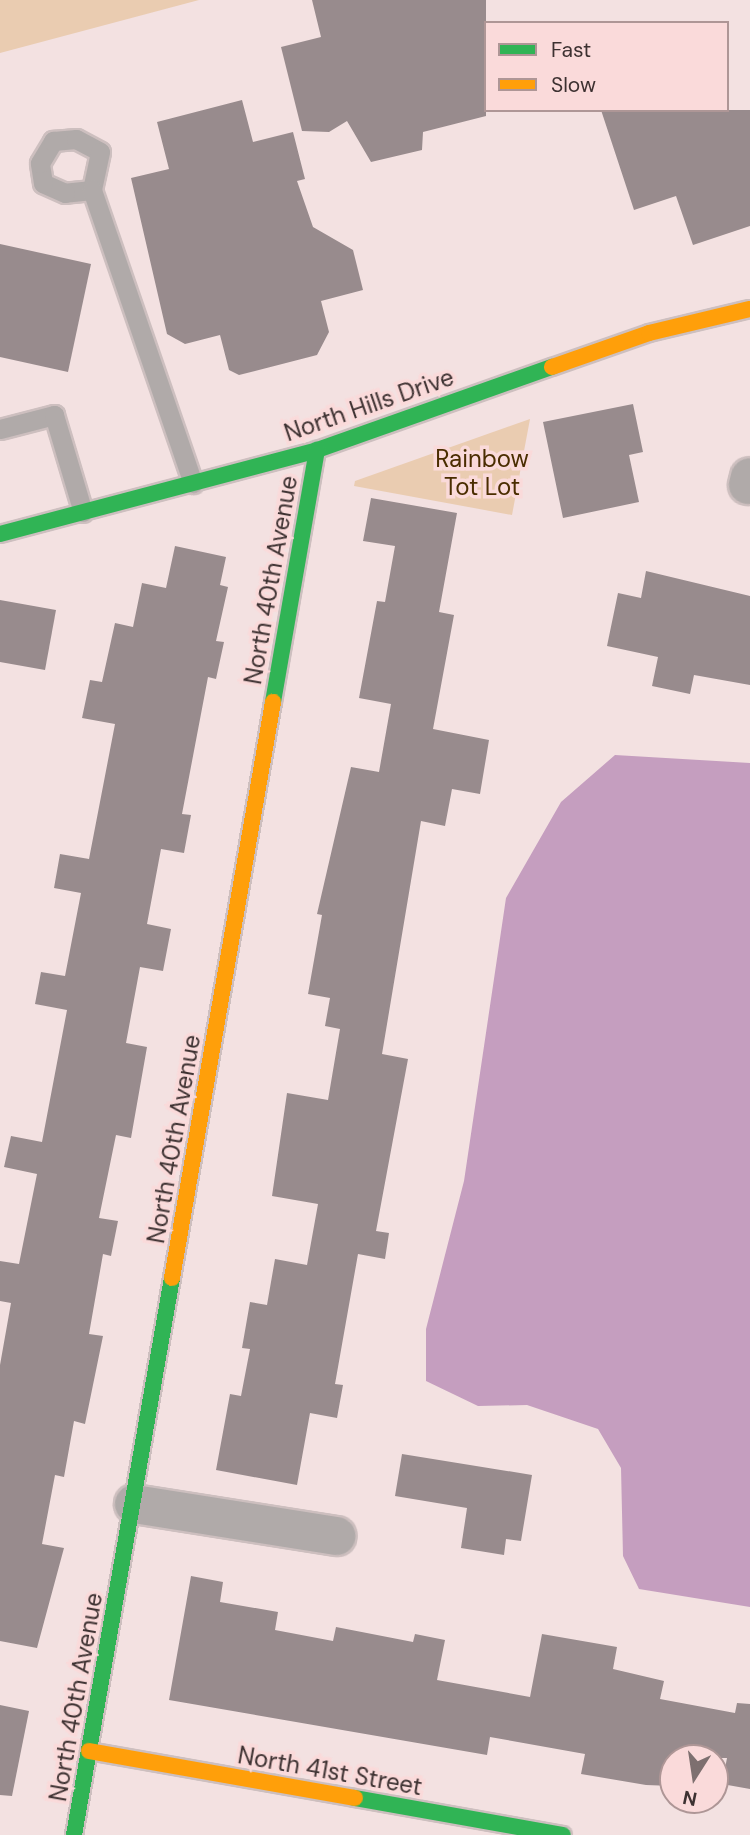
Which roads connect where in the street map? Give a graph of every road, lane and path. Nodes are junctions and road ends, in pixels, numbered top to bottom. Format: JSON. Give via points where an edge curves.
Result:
{"nodes":[{"id":1,"x":92,"y":190,"type":"dead end"},
{"id":2,"x":750,"y":309,"type":"edge"},
{"id":3,"x":0,"y":429,"type":"edge"},
{"id":4,"x":317,"y":450,"type":"junction"},
{"id":5,"x":193,"y":483,"type":"junction"},
{"id":6,"x":83,"y":512,"type":"junction"},
{"id":7,"x":0,"y":534,"type":"edge"},
{"id":8,"x":134,"y":1504,"type":"junction"},
{"id":9,"x":336,"y":1536,"type":"dead end"},
{"id":10,"x":89,"y":1751,"type":"junction"},
{"id":11,"x":74,"y":1835,"type":"edge"},
{"id":12,"x":563,"y":1835,"type":"edge"}],
"edges":[{"from":1,"to":5,"type":"lane"},
{"from":2,"to":4,"type":"street","name":"North Hills Drive","via":[[649,333]]},
{"from":3,"to":6,"type":"lane","via":[[54,415]]},
{"from":4,"to":5,"type":"street","name":"North Hills Drive"},
{"from":4,"to":8,"type":"street","name":"North 40th Avenue"},
{"from":5,"to":6,"type":"street","name":"North Hills Drive"},
{"from":6,"to":7,"type":"street","name":"North Hills Drive"},
{"from":8,"to":9,"type":"street"},
{"from":8,"to":10,"type":"street","name":"North 40th Avenue"},
{"from":10,"to":11,"type":"street","name":"North 40th Avenue"},
{"from":10,"to":12,"type":"street","name":"North 41st Street"}]}
